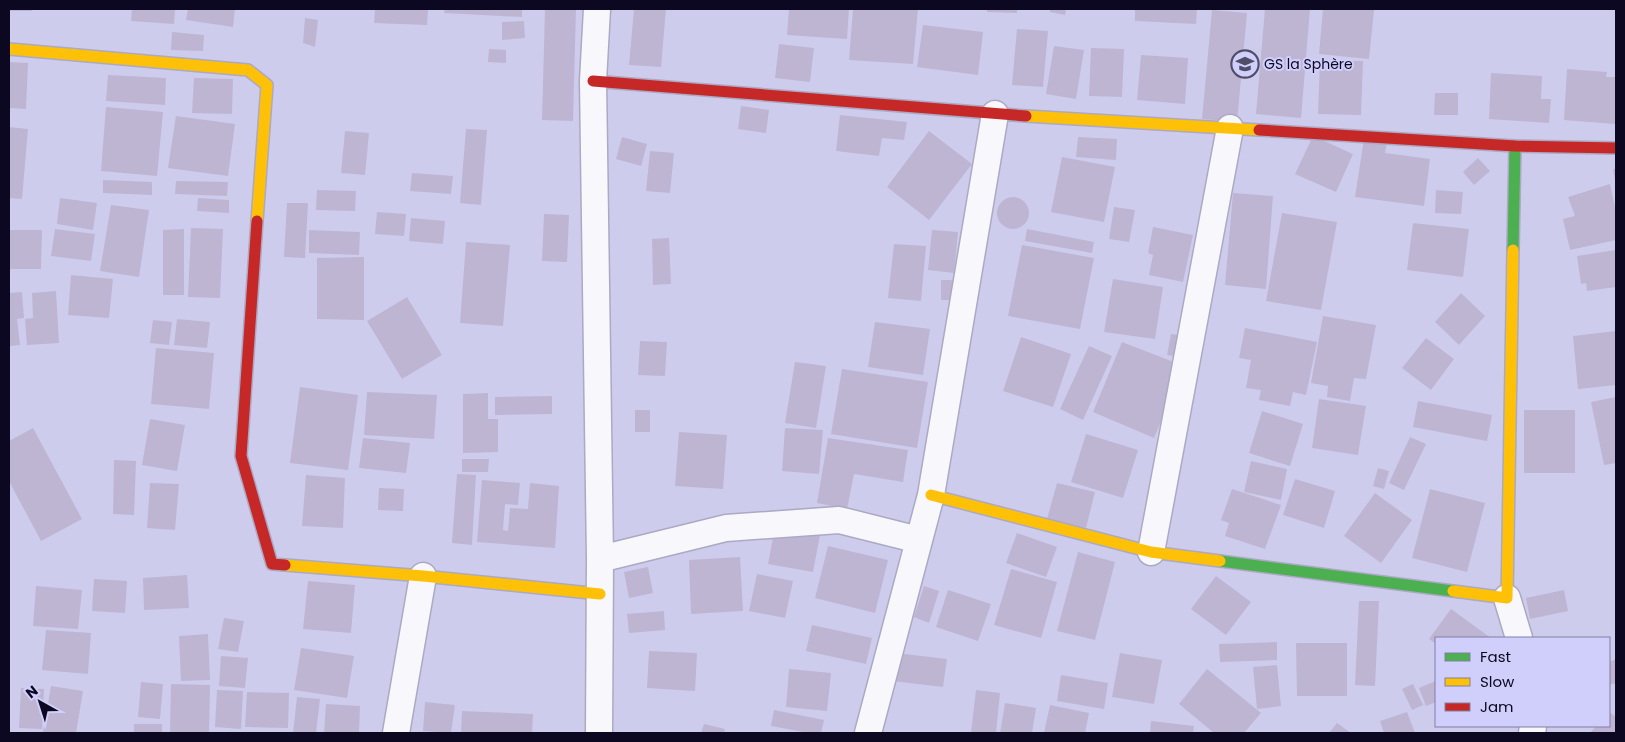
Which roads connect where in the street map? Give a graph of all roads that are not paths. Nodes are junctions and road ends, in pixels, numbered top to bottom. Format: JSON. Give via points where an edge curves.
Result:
{"nodes":[{"id":1,"x":598,"y":9,"type":"edge"},
{"id":2,"x":9,"y":49,"type":"edge"},
{"id":3,"x":593,"y":81,"type":"junction"},
{"id":4,"x":994,"y":114,"type":"junction"},
{"id":5,"x":1230,"y":128,"type":"junction"},
{"id":6,"x":1515,"y":146,"type":"junction"},
{"id":7,"x":1616,"y":148,"type":"edge"},
{"id":8,"x":931,"y":495,"type":"junction"},
{"id":9,"x":919,"y":540,"type":"junction"},
{"id":10,"x":1151,"y":552,"type":"junction"},
{"id":11,"x":600,"y":559,"type":"junction"},
{"id":12,"x":423,"y":576,"type":"junction"},
{"id":13,"x":600,"y":594,"type":"junction"},
{"id":14,"x":1507,"y":598,"type":"junction"},
{"id":15,"x":1519,"y":637,"type":"edge"},
{"id":16,"x":396,"y":733,"type":"edge"},
{"id":17,"x":599,"y":733,"type":"edge"},
{"id":18,"x":868,"y":733,"type":"edge"}],
"edges":[{"from":1,"to":3,"type":"street"},
{"from":2,"to":12,"type":"street","via":[[248,70],[268,85],[242,456],[272,564]]},
{"from":3,"to":4,"type":"street"},
{"from":3,"to":11,"type":"street"},
{"from":4,"to":5,"type":"street"},
{"from":4,"to":8,"type":"street"},
{"from":5,"to":6,"type":"street"},
{"from":5,"to":10,"type":"street"},
{"from":6,"to":7,"type":"street"},
{"from":6,"to":14,"type":"street"},
{"from":8,"to":9,"type":"street"},
{"from":8,"to":10,"type":"street"},
{"from":9,"to":11,"type":"street","via":[[840,520],[726,528]]},
{"from":9,"to":18,"type":"street"},
{"from":10,"to":14,"type":"street"},
{"from":11,"to":13,"type":"street"},
{"from":12,"to":13,"type":"street"},
{"from":12,"to":16,"type":"street"},
{"from":13,"to":17,"type":"street"},
{"from":14,"to":15,"type":"street"}]}
